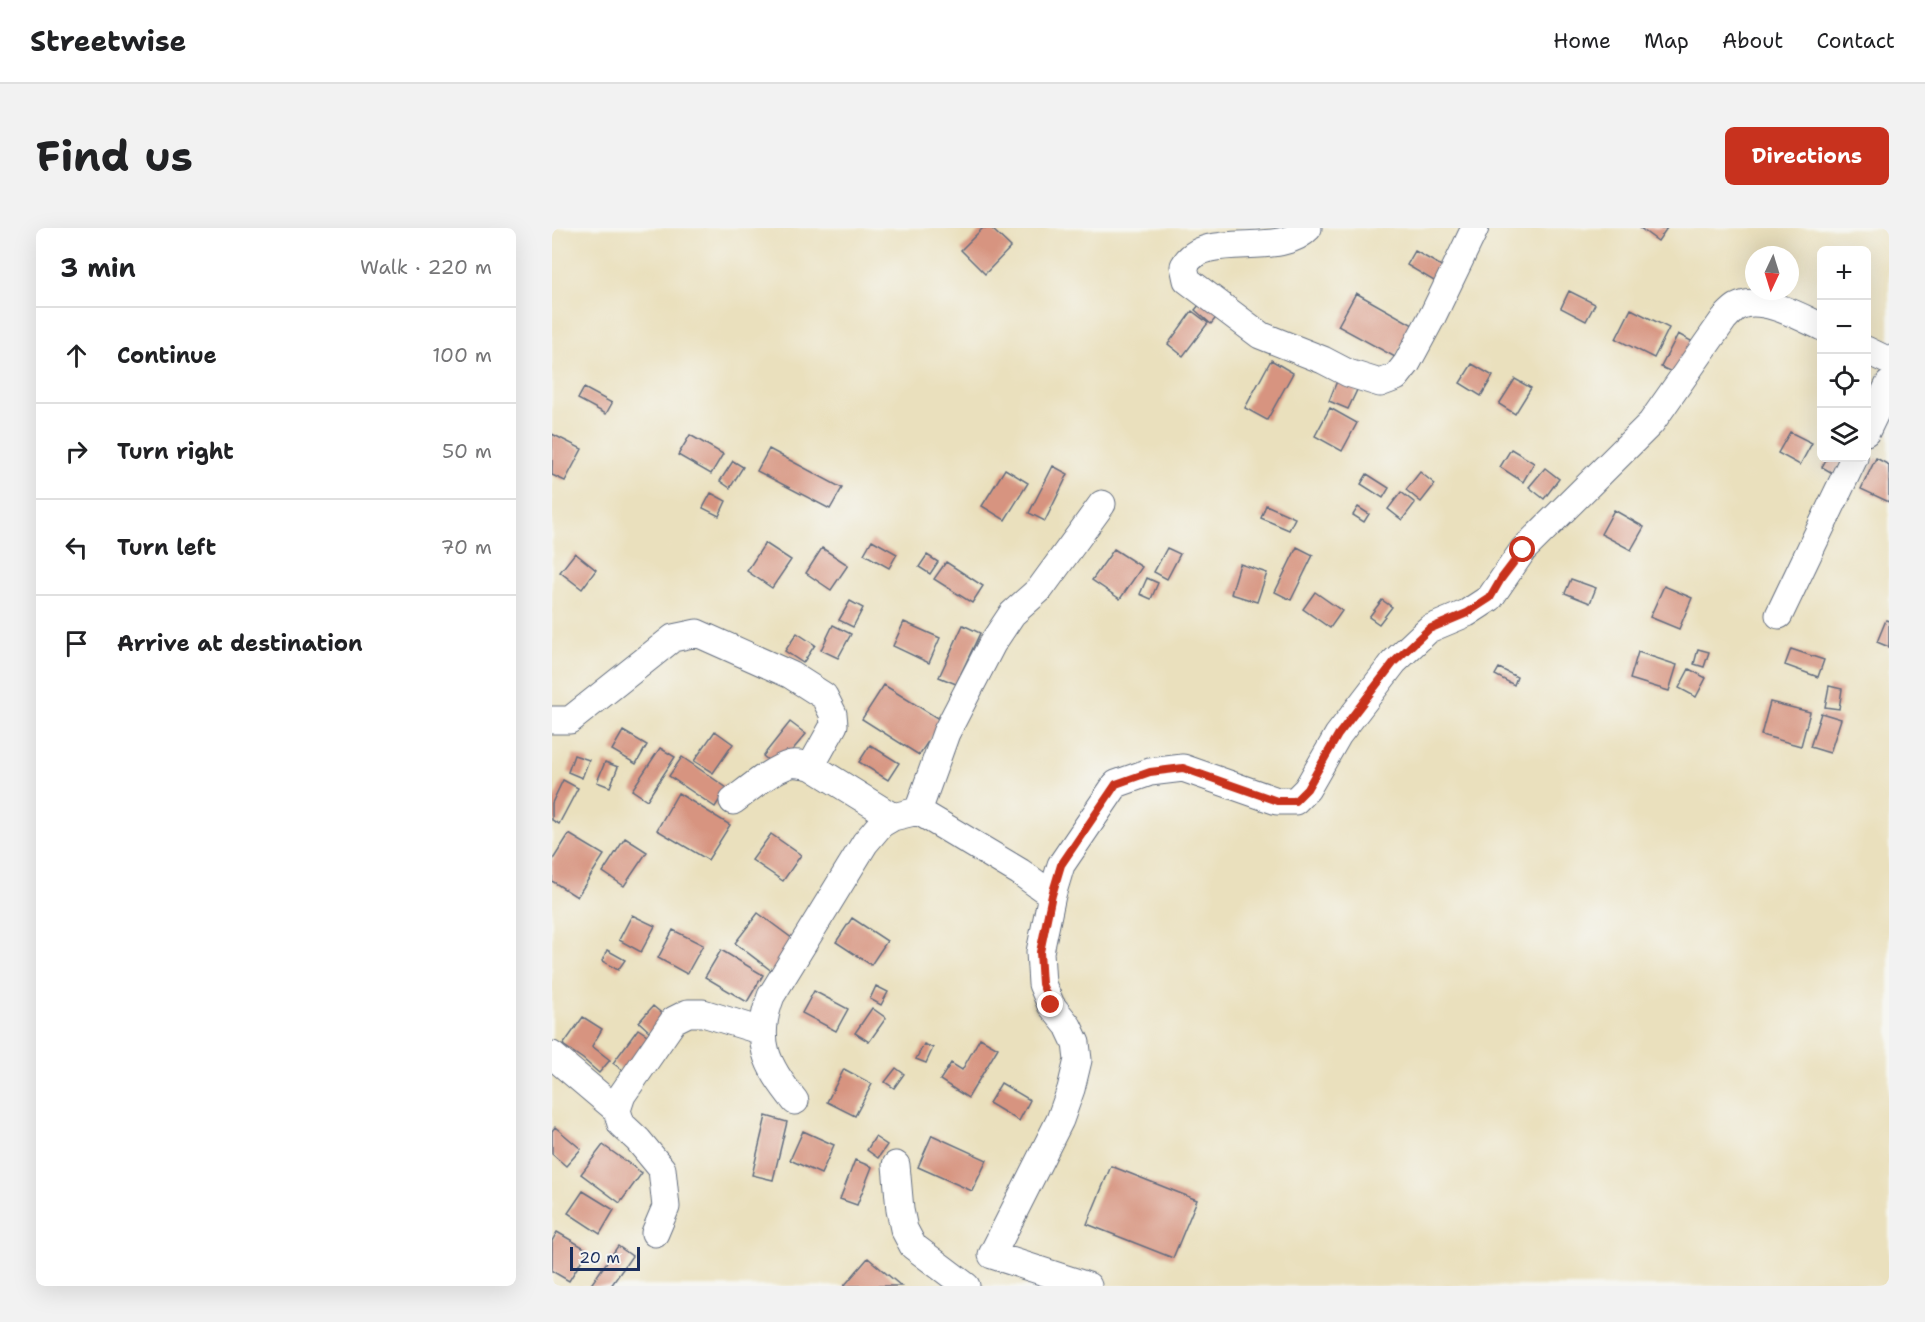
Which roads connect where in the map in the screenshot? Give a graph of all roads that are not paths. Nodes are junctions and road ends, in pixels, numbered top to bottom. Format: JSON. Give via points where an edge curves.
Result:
{"nodes":[{"id":1,"x":1308,"y":228,"type":"edge"},
{"id":2,"x":1475,"y":228,"type":"edge"},
{"id":3,"x":1817,"y":325,"type":"edge"},
{"id":4,"x":1871,"y":352,"type":"edge"},
{"id":5,"x":1889,"y":361,"type":"edge"},
{"id":6,"x":1889,"y":384,"type":"edge"},
{"id":7,"x":1871,"y":422,"type":"edge"},
{"id":8,"x":1852,"y":462,"type":"edge"},
{"id":9,"x":1102,"y":504,"type":"dead end"},
{"id":10,"x":1779,"y":615,"type":"dead end"},
{"id":11,"x":552,"y":720,"type":"edge"},
{"id":12,"x":811,"y":766,"type":"junction"},
{"id":13,"x":733,"y":801,"type":"dead end"},
{"id":14,"x":905,"y":814,"type":"junction"},
{"id":15,"x":1052,"y":895,"type":"junction"},
{"id":16,"x":762,"y":1031,"type":"junction"},
{"id":17,"x":552,"y":1055,"type":"edge"},
{"id":18,"x":795,"y":1101,"type":"dead end"},
{"id":19,"x":617,"y":1110,"type":"junction"},
{"id":20,"x":896,"y":1165,"type":"dead end"},
{"id":21,"x":655,"y":1233,"type":"dead end"},
{"id":22,"x":992,"y":1255,"type":"junction"},
{"id":23,"x":968,"y":1286,"type":"edge"},
{"id":24,"x":1089,"y":1286,"type":"edge"}],
"edges":[{"from":1,"to":2,"type":"street","via":[[1288,241],[1228,244],[1199,250],[1189,256],[1184,266],[1187,280],[1260,335],[1380,383],[1396,377],[1407,363]]},
{"from":3,"to":15,"type":"street","via":[[1787,310],[1755,303],[1738,306],[1724,319],[1651,423],[1523,550],[1490,598],[1429,629],[1394,662],[1338,735],[1307,789],[1295,801],[1277,801],[1183,768],[1150,772],[1116,784],[1061,865]]},
{"from":4,"to":5,"type":"street"},
{"from":6,"to":7,"type":"street"},
{"from":8,"to":10,"type":"street"},
{"from":9,"to":14,"type":"street","via":[[1040,588],[1012,614],[992,644]]},
{"from":11,"to":12,"type":"street","via":[[570,720],[673,638],[697,633],[791,675],[824,696],[834,725]]},
{"from":12,"to":13,"type":"street","via":[[790,764]]},
{"from":12,"to":14,"type":"street"},
{"from":14,"to":15,"type":"street","via":[[1020,872]]},
{"from":14,"to":16,"type":"street","via":[[881,824],[865,843],[771,996]]},
{"from":15,"to":22,"type":"street","via":[[1040,952],[1042,984],[1051,1005],[1068,1026],[1078,1060],[1060,1120]]},
{"from":16,"to":18,"type":"street","via":[[766,1059]]},
{"from":16,"to":19,"type":"street","via":[[703,1013],[688,1013],[674,1020],[622,1095]]},
{"from":17,"to":19,"type":"street"},
{"from":19,"to":21,"type":"street","via":[[621,1124],[662,1169],[666,1207]]},
{"from":20,"to":23,"type":"street","via":[[904,1229],[913,1246]]},
{"from":22,"to":23,"type":"street"},
{"from":22,"to":24,"type":"street"}]}
